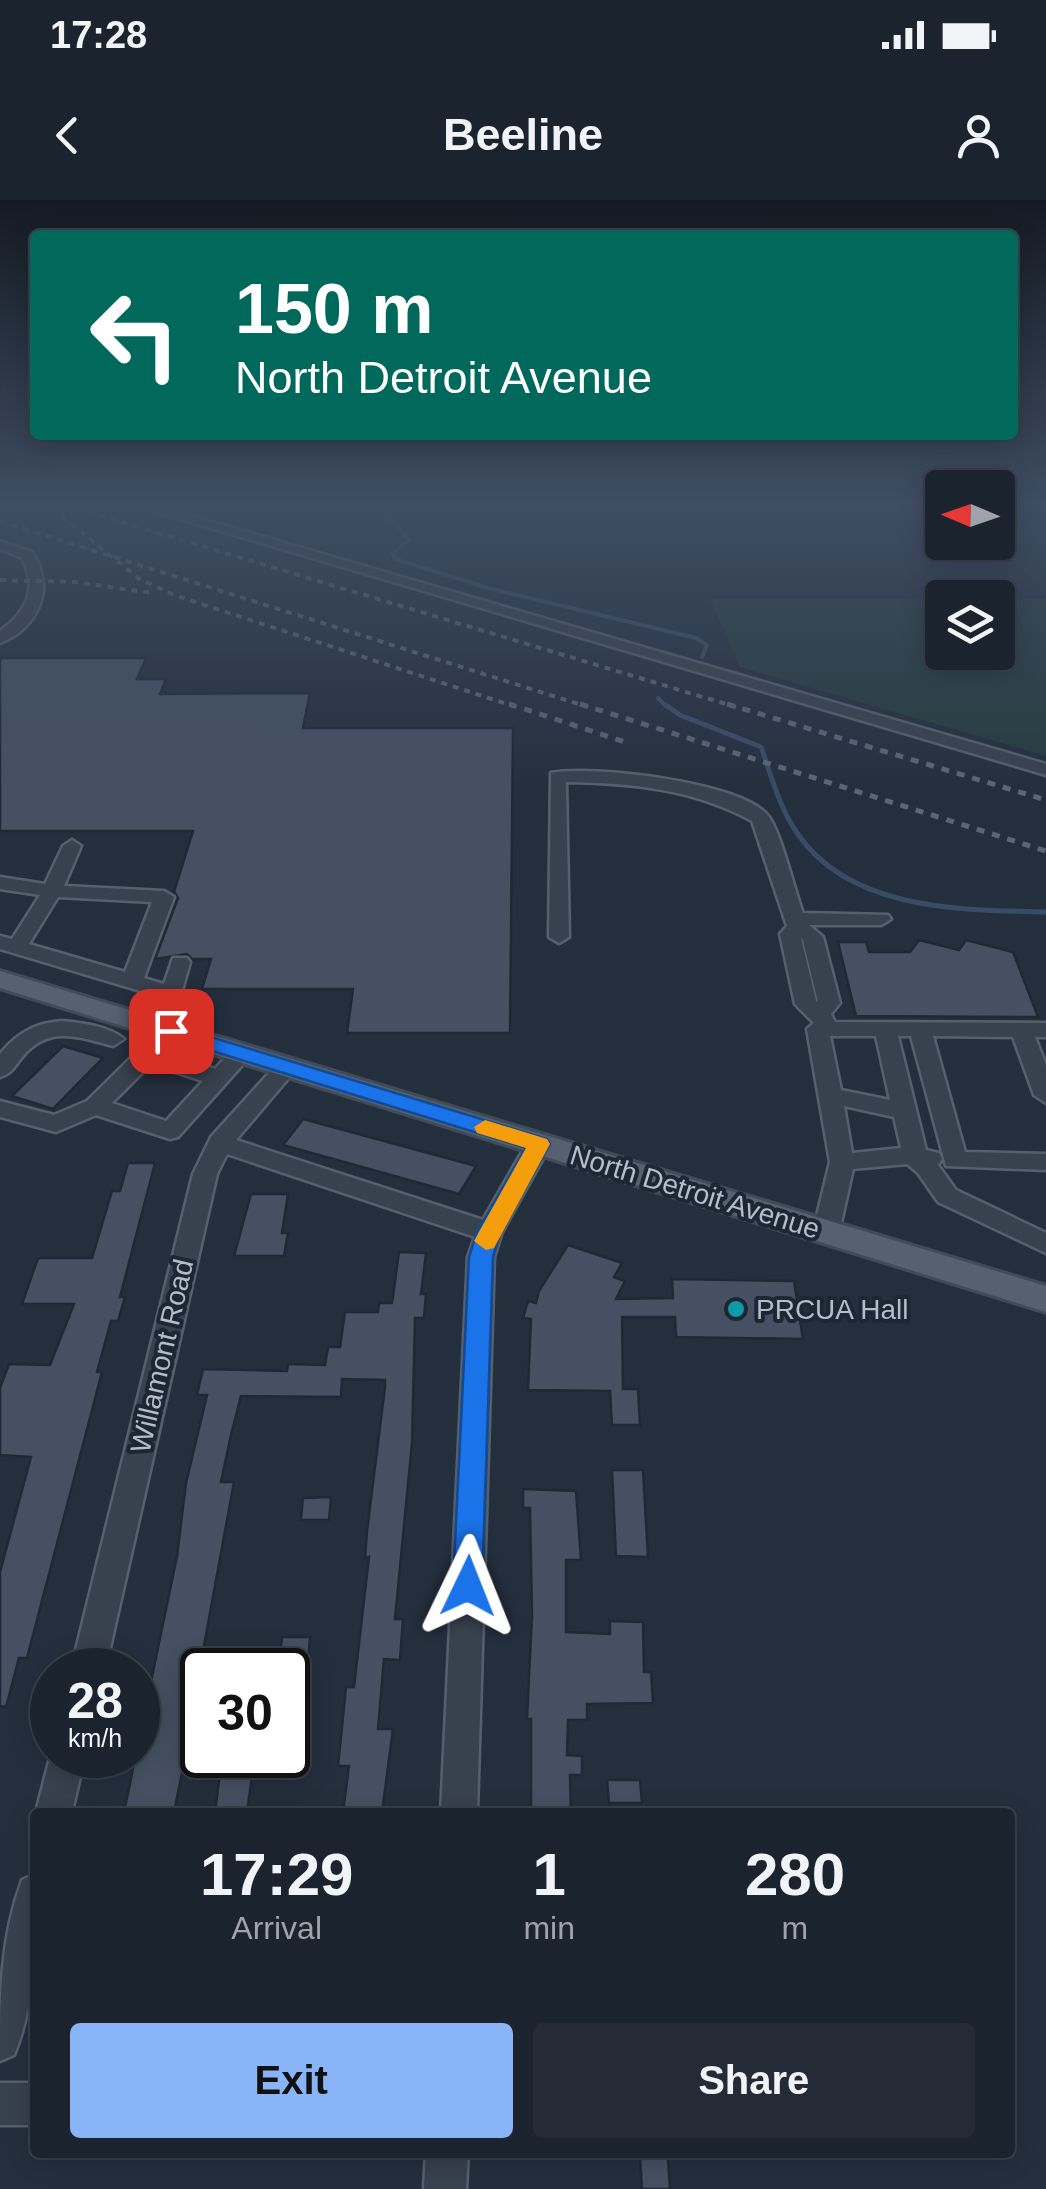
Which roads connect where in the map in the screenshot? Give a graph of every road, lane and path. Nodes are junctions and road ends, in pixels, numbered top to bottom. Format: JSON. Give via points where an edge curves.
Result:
{"nodes":[{"id":1,"x":37,"y":601,"type":"edge"},
{"id":2,"x":467,"y":601,"type":"edge"},
{"id":3,"x":0,"y":638,"type":"edge"},
{"id":4,"x":1046,"y":770,"type":"edge"},
{"id":5,"x":72,"y":846,"type":"dead end"},
{"id":6,"x":0,"y":883,"type":"edge"},
{"id":7,"x":52,"y":891,"type":"junction"},
{"id":8,"x":880,"y":919,"type":"dead end"},
{"id":9,"x":796,"y":923,"type":"junction"},
{"id":10,"x":559,"y":936,"type":"dead end"},
{"id":11,"x":8,"y":944,"type":"edge"},
{"id":12,"x":180,"y":962,"type":"dead end"},
{"id":13,"x":132,"y":981,"type":"junction"},
{"id":14,"x":2,"y":986,"type":"edge"},
{"id":15,"x":823,"y":1021,"type":"junction"},
{"id":16,"x":103,"y":1027,"type":"junction"},
{"id":17,"x":886,"y":1029,"type":"junction"},
{"id":18,"x":920,"y":1030,"type":"junction"},
{"id":19,"x":1021,"y":1030,"type":"junction"},
{"id":20,"x":1046,"y":1030,"type":"edge"},
{"id":21,"x":171,"y":1031,"type":"junction"},
{"id":22,"x":10,"y":1039,"type":"edge"},
{"id":23,"x":242,"y":1053,"type":"junction"},
{"id":24,"x":148,"y":1055,"type":"junction"},
{"id":25,"x":287,"y":1067,"type":"junction"},
{"id":26,"x":0,"y":1070,"type":"edge"},
{"id":27,"x":220,"y":1078,"type":"junction"},
{"id":28,"x":1046,"y":1095,"type":"edge"},
{"id":29,"x":830,"y":1096,"type":"junction"},
{"id":30,"x":200,"y":1099,"type":"junction"},
{"id":31,"x":95,"y":1106,"type":"junction"},
{"id":32,"x":0,"y":1109,"type":"edge"},
{"id":33,"x":904,"y":1111,"type":"junction"},
{"id":34,"x":244,"y":1114,"type":"junction"},
{"id":35,"x":220,"y":1143,"type":"junction"},
{"id":36,"x":539,"y":1144,"type":"junction"},
{"id":37,"x":916,"y":1158,"type":"junction"},
{"id":38,"x":955,"y":1160,"type":"junction"},
{"id":39,"x":842,"y":1162,"type":"junction"},
{"id":40,"x":1046,"y":1162,"type":"edge"},
{"id":41,"x":489,"y":1232,"type":"junction"},
{"id":42,"x":826,"y":1232,"type":"junction"},
{"id":43,"x":1046,"y":1244,"type":"edge"},
{"id":44,"x":1046,"y":1299,"type":"edge"},
{"id":45,"x":93,"y":1648,"type":"edge"},
{"id":46,"x":62,"y":1778,"type":"edge"},
{"id":47,"x":55,"y":1808,"type":"edge"},
{"id":48,"x":459,"y":1808,"type":"edge"},
{"id":49,"x":30,"y":1914,"type":"edge"},
{"id":50,"x":0,"y":2041,"type":"edge"},
{"id":51,"x":0,"y":2104,"type":"edge"},
{"id":52,"x":30,"y":2104,"type":"edge"},
{"id":53,"x":447,"y":2158,"type":"edge"},
{"id":54,"x":446,"y":2189,"type":"edge"}],
"edges":[{"from":1,"to":3,"type":"street"},
{"from":2,"to":4,"type":"street"},
{"from":5,"to":7,"type":"street"},
{"from":6,"to":7,"type":"street"},
{"from":7,"to":11,"type":"street"},
{"from":7,"to":13,"type":"street","via":[[164,897]]},
{"from":8,"to":9,"type":"street"},
{"from":9,"to":10,"type":"street","via":[[769,836],[760,818],[744,808],[624,776],[557,777]]},
{"from":9,"to":15,"type":"street","via":[[814,937],[829,1003]]},
{"from":11,"to":13,"type":"street"},
{"from":12,"to":13,"type":"street","via":[[172,994]]},
{"from":14,"to":16,"type":"main road","name":"North Detroit Avenue"},
{"from":15,"to":17,"type":"street"},
{"from":15,"to":29,"type":"street","via":[[818,1029]]},
{"from":16,"to":21,"type":"main road","name":"North Detroit Avenue"},
{"from":16,"to":22,"type":"street","via":[[68,1024]]},
{"from":17,"to":18,"type":"street"},
{"from":17,"to":33,"type":"street"},
{"from":18,"to":19,"type":"street"},
{"from":18,"to":38,"type":"street"},
{"from":19,"to":20,"type":"street"},
{"from":19,"to":28,"type":"street"},
{"from":21,"to":23,"type":"main road","name":"North Detroit Avenue"},
{"from":21,"to":24,"type":"street"},
{"from":22,"to":26,"type":"street"},
{"from":23,"to":25,"type":"main road","name":"North Detroit Avenue"},
{"from":23,"to":27,"type":"street"},
{"from":24,"to":27,"type":"street"},
{"from":24,"to":31,"type":"street"},
{"from":25,"to":34,"type":"street","name":"Willamont Road"},
{"from":25,"to":36,"type":"main road","name":"North Detroit Avenue"},
{"from":27,"to":30,"type":"street"},
{"from":29,"to":33,"type":"street"},
{"from":29,"to":39,"type":"street"},
{"from":30,"to":31,"type":"street","via":[[170,1131]]},
{"from":30,"to":34,"type":"street"},
{"from":31,"to":32,"type":"street","via":[[56,1124]]},
{"from":33,"to":37,"type":"street"},
{"from":34,"to":35,"type":"street","name":"Willamont Road"},
{"from":35,"to":41,"type":"street"},
{"from":35,"to":45,"type":"street","name":"Willamont Road","via":[[205,1174]]},
{"from":36,"to":41,"type":"street"},
{"from":36,"to":42,"type":"main road","name":"North Detroit Avenue"},
{"from":37,"to":38,"type":"street"},
{"from":37,"to":39,"type":"street"},
{"from":37,"to":43,"type":"street","via":[[948,1196]]},
{"from":38,"to":40,"type":"street"},
{"from":39,"to":42,"type":"street"},
{"from":41,"to":48,"type":"street","via":[[479,1282]]},
{"from":42,"to":44,"type":"main road","name":"North Detroit Avenue"},
{"from":46,"to":47,"type":"street"},
{"from":49,"to":50,"type":"street"},
{"from":51,"to":52,"type":"street"},
{"from":53,"to":54,"type":"street"}]}
